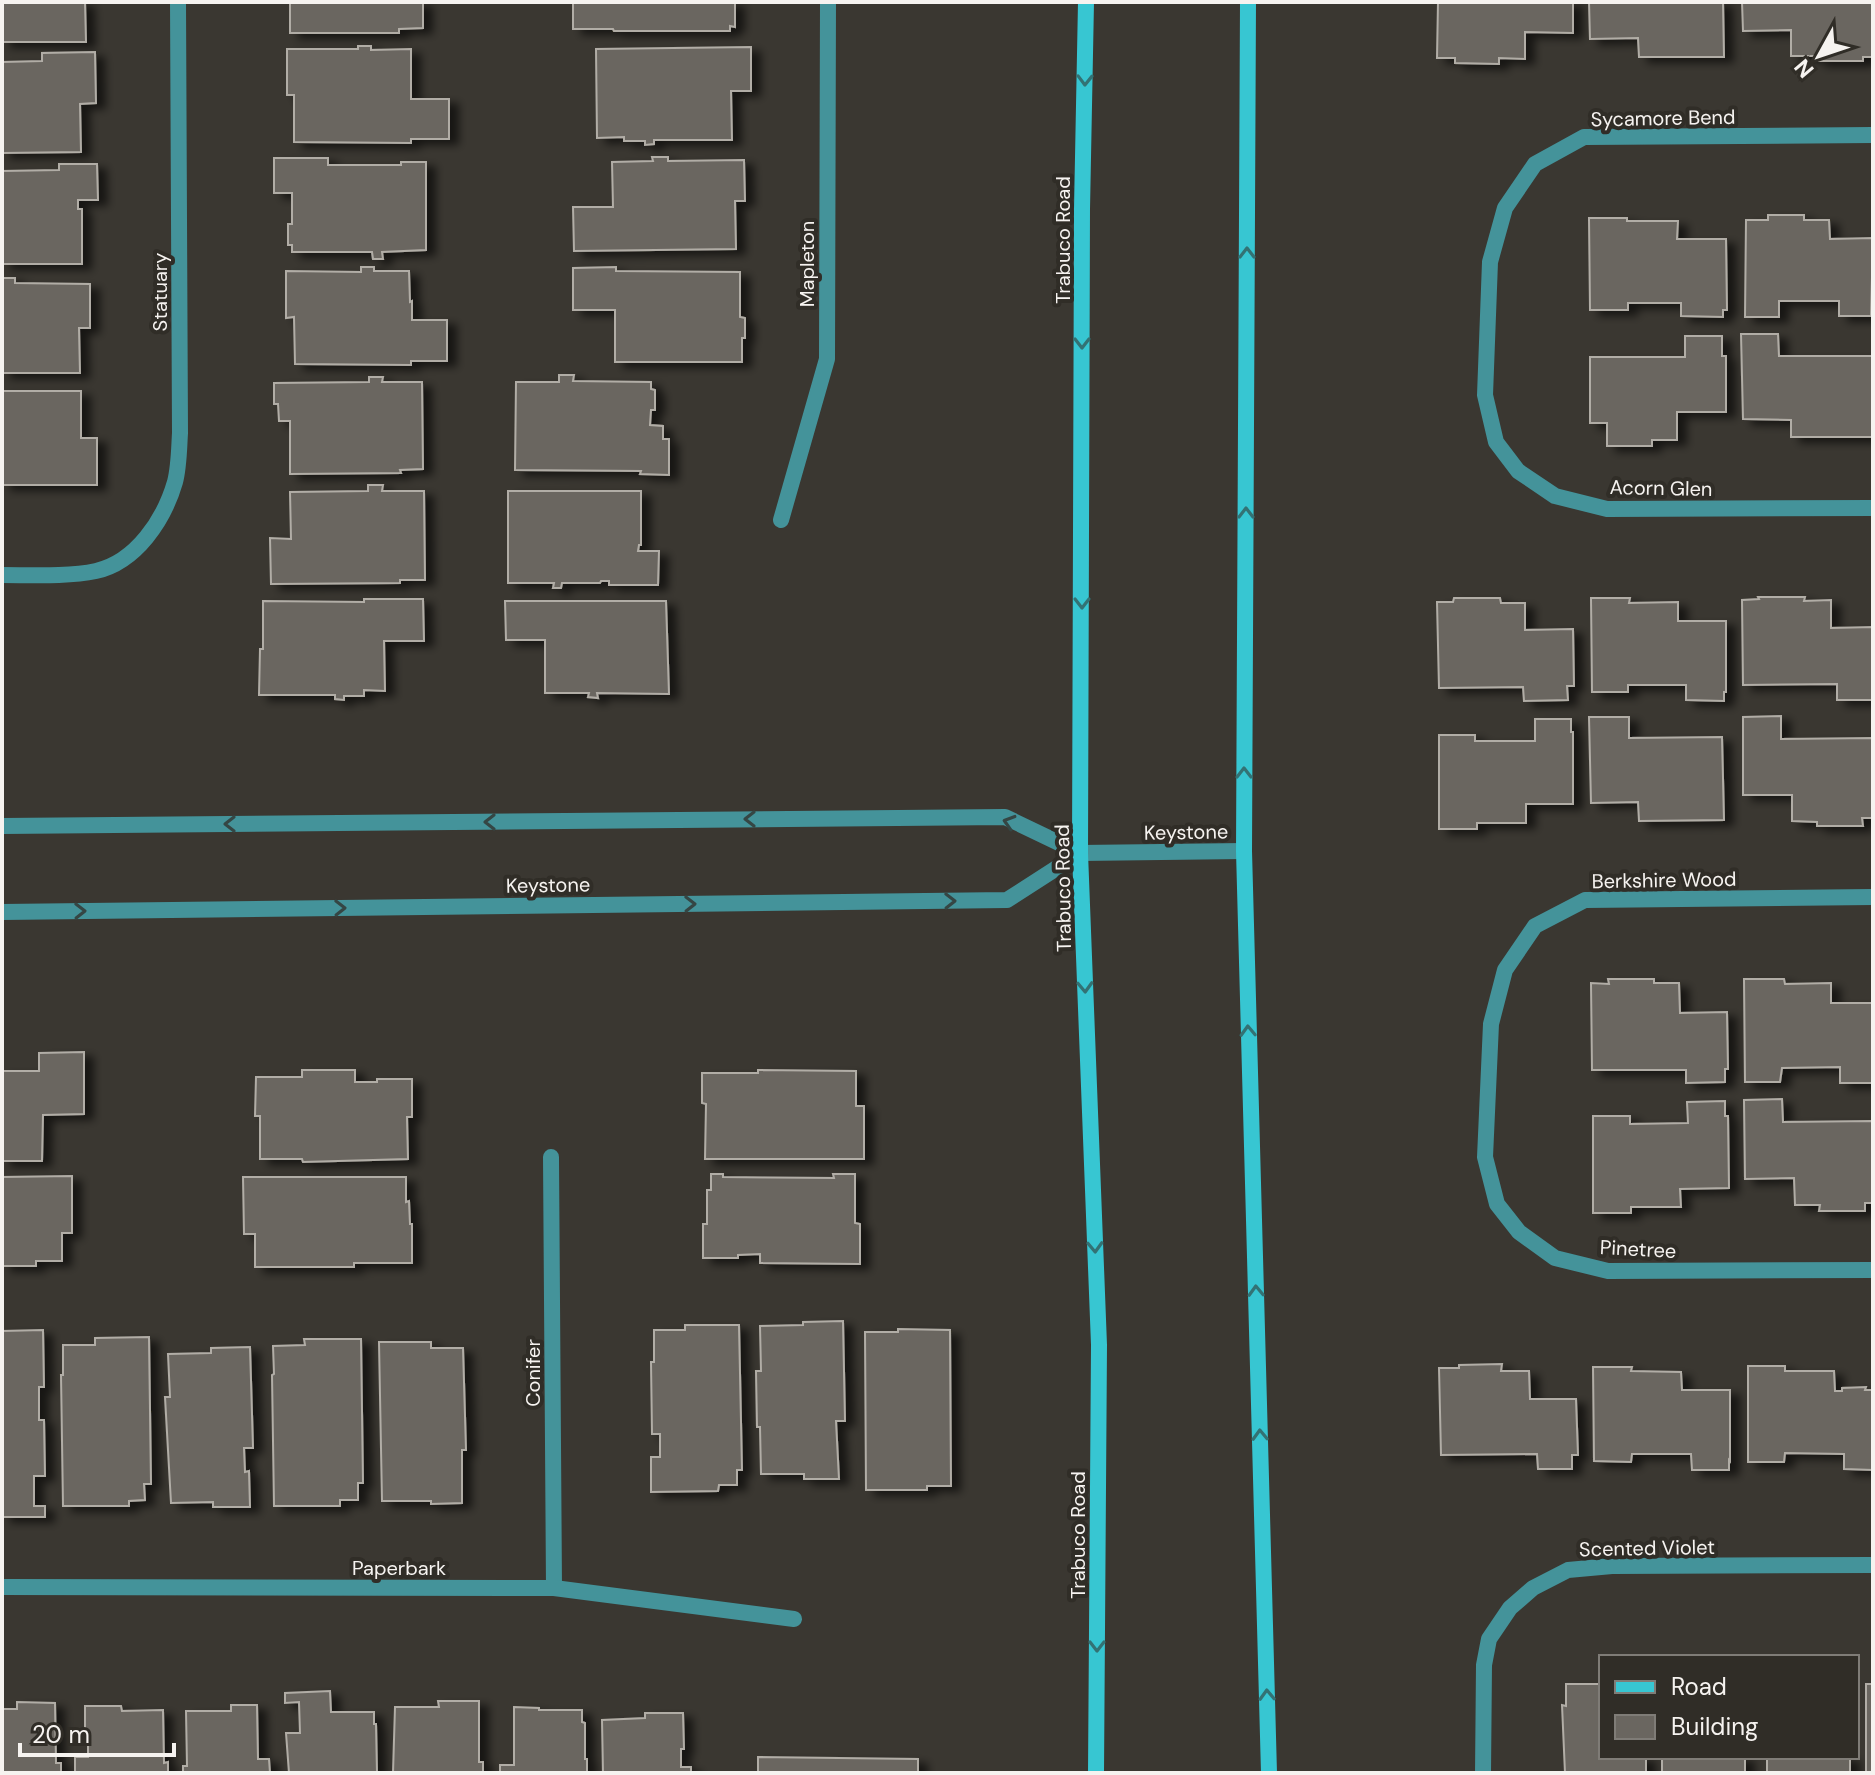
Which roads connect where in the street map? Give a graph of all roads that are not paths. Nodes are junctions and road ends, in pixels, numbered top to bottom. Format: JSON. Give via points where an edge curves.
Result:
{"nodes":[{"id":1,"x":178,"y":2,"type":"edge"},
{"id":2,"x":828,"y":2,"type":"edge"},
{"id":3,"x":1086,"y":2,"type":"edge"},
{"id":4,"x":1248,"y":2,"type":"edge"},
{"id":5,"x":1873,"y":135,"type":"edge"},
{"id":6,"x":1487,"y":323,"type":"joint"},
{"id":7,"x":1873,"y":508,"type":"edge"},
{"id":8,"x":781,"y":520,"type":"dead end"},
{"id":9,"x":2,"y":575,"type":"edge"},
{"id":10,"x":2,"y":826,"type":"edge"},
{"id":11,"x":1244,"y":851,"type":"junction"},
{"id":12,"x":1080,"y":853,"type":"junction"},
{"id":13,"x":1873,"y":897,"type":"edge"},
{"id":14,"x":2,"y":912,"type":"edge"},
{"id":15,"x":1487,"y":1085,"type":"joint"},
{"id":16,"x":551,"y":1157,"type":"dead end"},
{"id":17,"x":1873,"y":1270,"type":"edge"},
{"id":18,"x":1873,"y":1565,"type":"edge"},
{"id":19,"x":2,"y":1587,"type":"edge"},
{"id":20,"x":554,"y":1588,"type":"junction"},
{"id":21,"x":794,"y":1619,"type":"dead end"},
{"id":22,"x":1096,"y":1773,"type":"edge"},
{"id":23,"x":1269,"y":1773,"type":"edge"},
{"id":24,"x":1483,"y":1773,"type":"edge"}],
"edges":[{"from":1,"to":9,"type":"street","name":"Statuary","via":[[176,480],[144,542],[121,562],[96,571]]},
{"from":2,"to":8,"type":"street","name":"Mapleton","via":[[827,359]]},
{"from":3,"to":12,"type":"main road","name":"Trabuco Road","one_way":true},
{"from":11,"to":4,"type":"main road","one_way":true},
{"from":5,"to":6,"type":"street","name":"Sycamore Bend","via":[[1584,137],[1535,164],[1505,208],[1490,262]]},
{"from":6,"to":7,"type":"street","name":"Acorn Glen","via":[[1485,395],[1496,442],[1518,471],[1555,496],[1607,509]]},
{"from":12,"to":10,"type":"street","name":"Keystone","one_way":true,"via":[[1005,817]]},
{"from":11,"to":12,"type":"street","name":"Keystone"},
{"from":23,"to":11,"type":"main road","one_way":true},
{"from":14,"to":12,"type":"street","name":"Keystone","one_way":true,"via":[[1007,900]]},
{"from":12,"to":22,"type":"main road","name":"Trabuco Road","one_way":true,"via":[[1099,1345]]},
{"from":13,"to":15,"type":"street","name":"Berkshire Wood","via":[[1585,900],[1535,926],[1505,970],[1491,1024]]},
{"from":15,"to":17,"type":"street","name":"Pinetree","via":[[1485,1157],[1497,1204],[1519,1232],[1555,1258],[1608,1271]]},
{"from":16,"to":20,"type":"street","name":"Conifer"},
{"from":18,"to":24,"type":"street","name":"Scented Violet","via":[[1612,1566],[1568,1570],[1533,1588],[1510,1608],[1489,1639]]},
{"from":19,"to":20,"type":"street","name":"Paperbark"},
{"from":20,"to":21,"type":"street","name":"Paperbark"}]}
